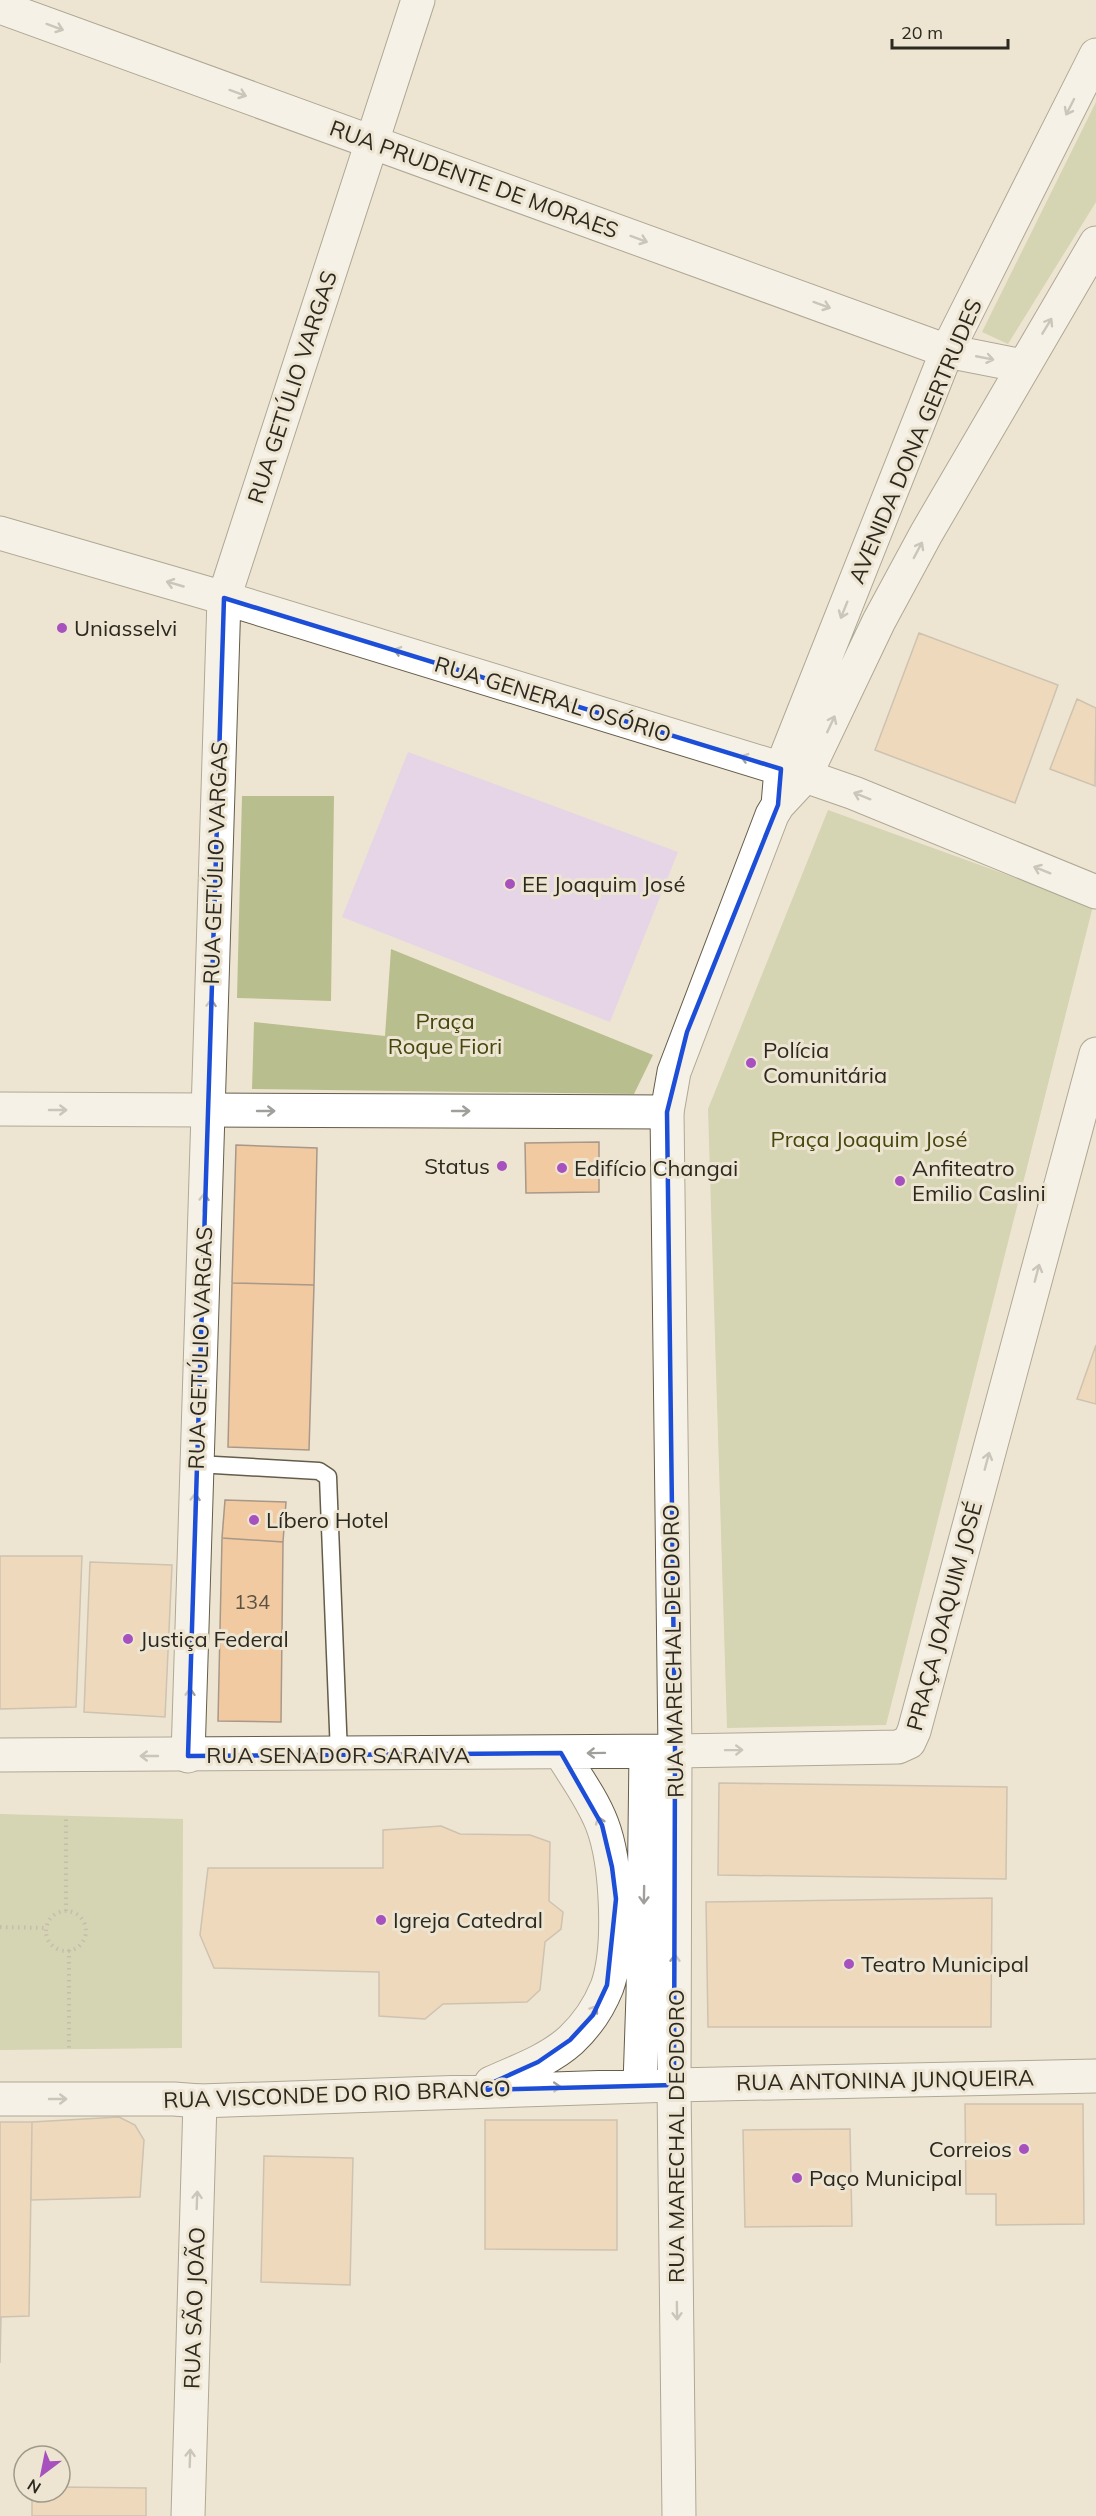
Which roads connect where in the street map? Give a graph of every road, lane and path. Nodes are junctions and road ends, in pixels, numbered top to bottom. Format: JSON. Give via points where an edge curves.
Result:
{"nodes":[{"id":1,"x":418,"y":0,"type":"edge"},
{"id":2,"x":0,"y":6,"type":"edge"},
{"id":3,"x":1096,"y":55,"type":"edge"},
{"id":4,"x":372,"y":142,"type":"junction"},
{"id":5,"x":1096,"y":243,"type":"edge"},
{"id":6,"x":947,"y":351,"type":"junction"},
{"id":7,"x":1023,"y":366,"type":"junction"},
{"id":8,"x":0,"y":533,"type":"edge"},
{"id":9,"x":224,"y":598,"type":"junction"},
{"id":10,"x":793,"y":773,"type":"junction"},
{"id":11,"x":1096,"y":892,"type":"edge"},
{"id":12,"x":1096,"y":1054,"type":"edge"},
{"id":13,"x":0,"y":1109,"type":"edge"},
{"id":14,"x":207,"y":1110,"type":"junction"},
{"id":15,"x":667,"y":1112,"type":"junction"},
{"id":16,"x":197,"y":1464,"type":"junction"},
{"id":17,"x":661,"y":1752,"type":"junction"},
{"id":18,"x":561,"y":1753,"type":"junction"},
{"id":19,"x":0,"y":1755,"type":"edge"},
{"id":20,"x":339,"y":1755,"type":"junction"},
{"id":21,"x":188,"y":1756,"type":"junction"},
{"id":22,"x":66,"y":1815,"type":"dead end"},
{"id":23,"x":66,"y":1911,"type":"junction"},
{"id":24,"x":0,"y":1928,"type":"edge"},
{"id":25,"x":46,"y":1928,"type":"junction"},
{"id":26,"x":69,"y":1950,"type":"junction"},
{"id":27,"x":69,"y":2050,"type":"dead end"},
{"id":28,"x":1096,"y":2076,"type":"edge"},
{"id":29,"x":640,"y":2084,"type":"junction"},
{"id":30,"x":674,"y":2085,"type":"junction"},
{"id":31,"x":476,"y":2090,"type":"junction"},
{"id":32,"x":0,"y":2099,"type":"edge"},
{"id":33,"x":200,"y":2101,"type":"junction"},
{"id":34,"x":189,"y":2516,"type":"edge"},
{"id":35,"x":679,"y":2516,"type":"edge"}],
"edges":[{"from":1,"to":4,"type":"street","name":"RUA GETÚLIO VARGAS"},
{"from":2,"to":4,"type":"street","name":"RUA PRUDENTE DE MORAES","one_way":true},
{"from":3,"to":6,"type":"street","name":"AVENIDA DONA GERTRUDES","one_way":true},
{"from":4,"to":6,"type":"street","name":"RUA PRUDENTE DE MORAES","one_way":true},
{"from":4,"to":9,"type":"street","name":"RUA GETÚLIO VARGAS"},
{"from":7,"to":5,"type":"street","name":"AVENIDA DONA GERTRUDES","one_way":true},
{"from":6,"to":7,"type":"street","name":"RUA PRUDENTE DE MORAES","one_way":true},
{"from":6,"to":10,"type":"street","name":"AVENIDA DONA GERTRUDES","one_way":true},
{"from":10,"to":7,"type":"street","name":"AVENIDA DONA GERTRUDES","one_way":true},
{"from":9,"to":8,"type":"street","name":"RUA GENERAL OSÓRIO","one_way":true},
{"from":10,"to":9,"type":"street","name":"RUA GENERAL OSÓRIO","one_way":true},
{"from":14,"to":9,"type":"street","name":"RUA GETÚLIO VARGAS","one_way":true},
{"from":11,"to":10,"type":"street","name":"RUA GENERAL OSÓRIO","one_way":true,"via":[[854,793]]},
{"from":10,"to":15,"type":"street","name":"RUA MARECHAL DEODORO","via":[[687,1032]]},
{"from":17,"to":12,"type":"street","name":"PRAÇA JOAQUIM JOSÉ","one_way":true,"via":[[898,1747],[909,1742]]},
{"from":13,"to":14,"type":"street","one_way":true},
{"from":14,"to":15,"type":"street","one_way":true},
{"from":16,"to":14,"type":"street","name":"RUA GETÚLIO VARGAS","one_way":true},
{"from":15,"to":17,"type":"street","name":"RUA MARECHAL DEODORO"},
{"from":16,"to":20,"type":"lane","via":[[319,1471],[328,1477]]},
{"from":21,"to":16,"type":"street","name":"RUA GETÚLIO VARGAS","one_way":true},
{"from":17,"to":18,"type":"street","name":"RUA SENADOR SARAIVA","one_way":true},
{"from":17,"to":29,"type":"street","name":"RUA MARECHAL DEODORO","one_way":true},
{"from":30,"to":17,"type":"street","name":"RUA MARECHAL DEODORO","one_way":true},
{"from":18,"to":20,"type":"street","name":"RUA SENADOR SARAIVA"},
{"from":31,"to":18,"type":"street","one_way":true,"via":[[538,2062],[570,2040],[593,2015],[608,1985],[614,1944],[612,1867],[602,1825]]},
{"from":21,"to":19,"type":"street","name":"RUA SENADOR SARAIVA","one_way":true},
{"from":20,"to":21,"type":"street","name":"RUA SENADOR SARAIVA"},
{"from":22,"to":23,"type":"path"},
{"from":23,"to":25,"type":"path","via":[[53,1915]]},
{"from":23,"to":26,"type":"path","via":[[78,1915],[87,1929],[80,1945]]},
{"from":24,"to":25,"type":"path"},
{"from":25,"to":26,"type":"path","via":[[52,1945]]},
{"from":26,"to":27,"type":"path"},
{"from":28,"to":30,"type":"street","name":"RUA ANTONINA JUNQUEIRA"},
{"from":29,"to":30,"type":"street","name":"RUA VISCONDE DO RIO BRANCO"},
{"from":31,"to":29,"type":"street","name":"RUA VISCONDE DO RIO BRANCO","one_way":true},
{"from":30,"to":35,"type":"street","name":"RUA MARECHAL DEODORO","one_way":true},
{"from":31,"to":33,"type":"street","name":"RUA VISCONDE DO RIO BRANCO"},
{"from":32,"to":33,"type":"street","name":"RUA VISCONDE DO RIO BRANCO","one_way":true},
{"from":34,"to":33,"type":"street","name":"RUA SÃO JOÃO","one_way":true}]}
